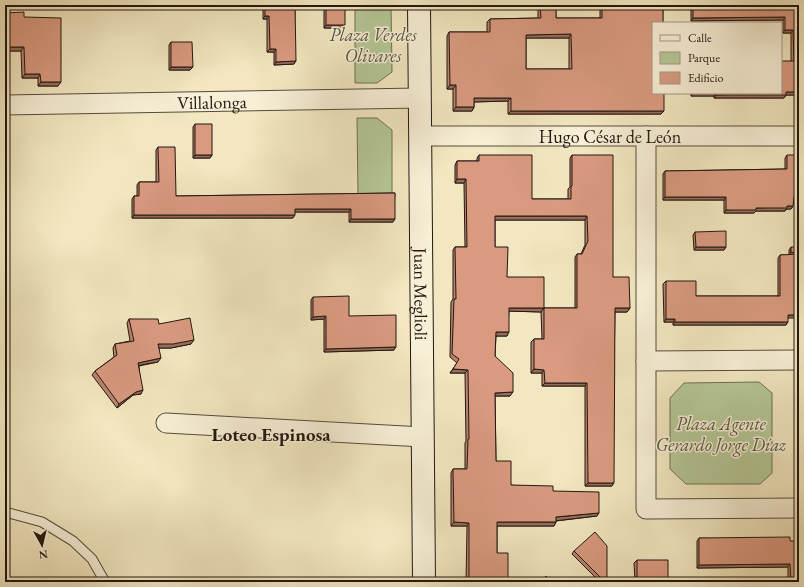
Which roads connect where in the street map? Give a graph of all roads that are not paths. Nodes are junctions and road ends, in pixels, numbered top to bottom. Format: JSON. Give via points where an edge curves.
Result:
{"nodes":[{"id":1,"x":419,"y":5,"type":"edge"},
{"id":2,"x":420,"y":98,"type":"junction"},
{"id":3,"x":5,"y":105,"type":"edge"},
{"id":4,"x":420,"y":136,"type":"junction"},
{"id":5,"x":646,"y":136,"type":"junction"},
{"id":6,"x":799,"y":136,"type":"edge"},
{"id":7,"x":799,"y":360,"type":"edge"},
{"id":8,"x":646,"y":362,"type":"junction"},
{"id":9,"x":166,"y":423,"type":"dead end"},
{"id":10,"x":423,"y":437,"type":"junction"},
{"id":11,"x":799,"y":508,"type":"edge"},
{"id":12,"x":5,"y":512,"type":"edge"},
{"id":13,"x":105,"y":582,"type":"edge"},
{"id":14,"x":424,"y":582,"type":"edge"}],
"edges":[{"from":1,"to":2,"type":"main road","name":"Juan Meglioli"},
{"from":2,"to":3,"type":"street","name":"Villalonga"},
{"from":2,"to":4,"type":"main road","name":"Juan Meglioli"},
{"from":4,"to":5,"type":"street","name":"Hugo César de León"},
{"from":4,"to":10,"type":"main road","name":"Juan Meglioli"},
{"from":5,"to":6,"type":"street","name":"Hugo César de León"},
{"from":5,"to":8,"type":"street"},
{"from":7,"to":8,"type":"street"},
{"from":8,"to":11,"type":"street","via":[[646,509]]},
{"from":9,"to":10,"type":"street"},
{"from":10,"to":14,"type":"main road","name":"Juan Meglioli"},
{"from":12,"to":13,"type":"lane","via":[[42,522],[74,541],[92,559]]}]}
